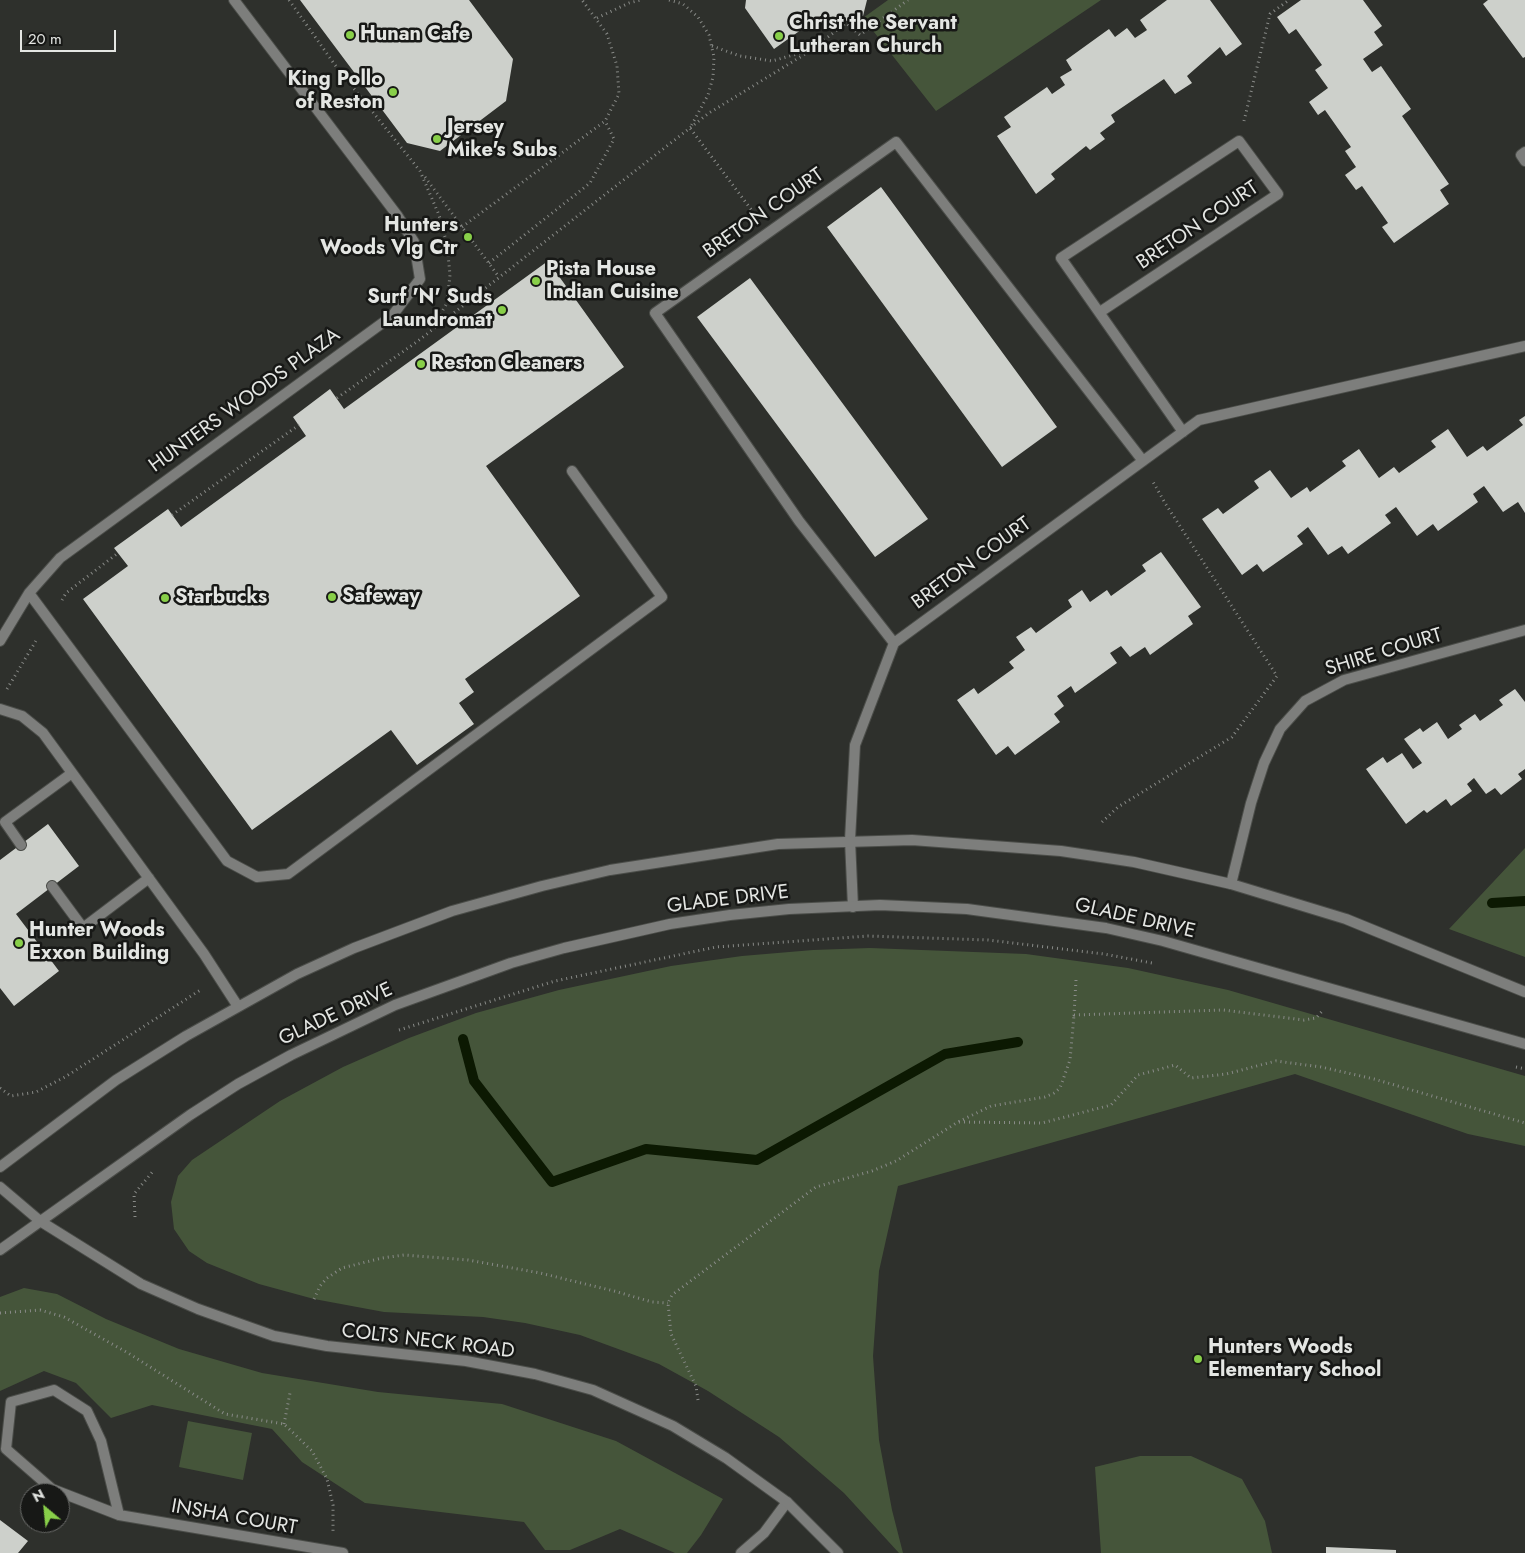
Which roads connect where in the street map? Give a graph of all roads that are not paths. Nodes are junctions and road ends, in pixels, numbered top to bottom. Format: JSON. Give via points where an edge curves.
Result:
{"nodes":[{"id":1,"x":234,"y":0,"type":"edge"},
{"id":2,"x":1525,"y":152,"type":"edge"},
{"id":3,"x":1525,"y":161,"type":"edge"},
{"id":4,"x":1100,"y":312,"type":"junction"},
{"id":5,"x":1525,"y":346,"type":"edge"},
{"id":6,"x":1183,"y":432,"type":"junction"},
{"id":7,"x":1142,"y":462,"type":"junction"},
{"id":8,"x":572,"y":471,"type":"dead end"},
{"id":9,"x":29,"y":593,"type":"junction"},
{"id":10,"x":1525,"y":630,"type":"edge"},
{"id":11,"x":0,"y":641,"type":"edge"},
{"id":12,"x":894,"y":643,"type":"junction"},
{"id":13,"x":0,"y":709,"type":"edge"},
{"id":14,"x":72,"y":773,"type":"junction"},
{"id":15,"x":850,"y":840,"type":"junction"},
{"id":16,"x":21,"y":845,"type":"dead end"},
{"id":17,"x":149,"y":878,"type":"junction"},
{"id":18,"x":1231,"y":884,"type":"junction"},
{"id":19,"x":52,"y":886,"type":"dead end"},
{"id":20,"x":852,"y":906,"type":"junction"},
{"id":21,"x":1525,"y":992,"type":"edge"},
{"id":22,"x":237,"y":1006,"type":"junction"},
{"id":23,"x":1525,"y":1044,"type":"edge"},
{"id":24,"x":0,"y":1167,"type":"edge"},
{"id":25,"x":0,"y":1187,"type":"edge"},
{"id":26,"x":40,"y":1221,"type":"junction"},
{"id":27,"x":0,"y":1250,"type":"edge"},
{"id":28,"x":787,"y":1502,"type":"junction"},
{"id":29,"x":119,"y":1515,"type":"junction"},
{"id":30,"x":343,"y":1553,"type":"edge"},
{"id":31,"x":740,"y":1553,"type":"edge"},
{"id":32,"x":838,"y":1553,"type":"edge"}],
"edges":[{"from":1,"to":9,"type":"street","name":"HUNTERS WOODS PLAZA","via":[[397,214],[414,242],[420,278],[392,316],[60,558]]},
{"from":2,"to":3,"type":"street","via":[[1521,155]]},
{"from":4,"to":4,"type":"street","name":"BRETON COURT","via":[[1061,258],[1238,141],[1278,194]]},
{"from":4,"to":6,"type":"street"},
{"from":5,"to":6,"type":"street","name":"BRETON COURT","via":[[1199,420]]},
{"from":6,"to":7,"type":"street","name":"BRETON COURT"},
{"from":7,"to":12,"type":"street","name":"BRETON COURT"},
{"from":7,"to":12,"type":"street","name":"BRETON COURT","via":[[896,142],[655,313],[799,521]]},
{"from":8,"to":9,"type":"street","via":[[662,597],[288,874],[257,877],[228,861]]},
{"from":9,"to":11,"type":"street","name":"HUNTERS WOODS PLAZA"},
{"from":10,"to":18,"type":"street","name":"SHIRE COURT","via":[[1344,680],[1305,701],[1280,729],[1264,762]]},
{"from":12,"to":15,"type":"street","via":[[855,745]]},
{"from":13,"to":14,"type":"street","via":[[22,716],[43,733]]},
{"from":14,"to":16,"type":"street","via":[[4,822]]},
{"from":14,"to":17,"type":"street"},
{"from":15,"to":18,"type":"street","via":[[912,840],[1061,851],[1134,862]]},
{"from":15,"to":20,"type":"street"},
{"from":15,"to":22,"type":"street","via":[[778,844],[690,856],[542,886],[452,911],[354,948]]},
{"from":17,"to":19,"type":"street","via":[[83,928]]},
{"from":17,"to":22,"type":"street"},
{"from":18,"to":21,"type":"street","via":[[1346,919]]},
{"from":20,"to":23,"type":"street","name":"GLADE DRIVE","via":[[967,909],[1106,928]]},
{"from":20,"to":26,"type":"street","name":"GLADE DRIVE","via":[[789,909],[670,924],[511,963],[396,1005],[238,1084]]},
{"from":22,"to":24,"type":"street","via":[[116,1080]]},
{"from":25,"to":26,"type":"street","name":"COLTS NECK ROAD"},
{"from":26,"to":27,"type":"street","name":"GLADE DRIVE"},
{"from":26,"to":28,"type":"street","name":"COLTS NECK ROAD","via":[[141,1284],[198,1309],[274,1336],[327,1346],[466,1361],[535,1374],[593,1390],[673,1426],[726,1458]]},
{"from":28,"to":31,"type":"street","via":[[764,1533]]},
{"from":28,"to":32,"type":"street","name":"COLTS NECK ROAD"},
{"from":29,"to":29,"type":"street","name":"INSHA COURT","via":[[52,1489],[6,1448],[11,1402],[54,1390],[87,1410],[101,1441]]},
{"from":29,"to":30,"type":"street","name":"INSHA COURT"}]}
